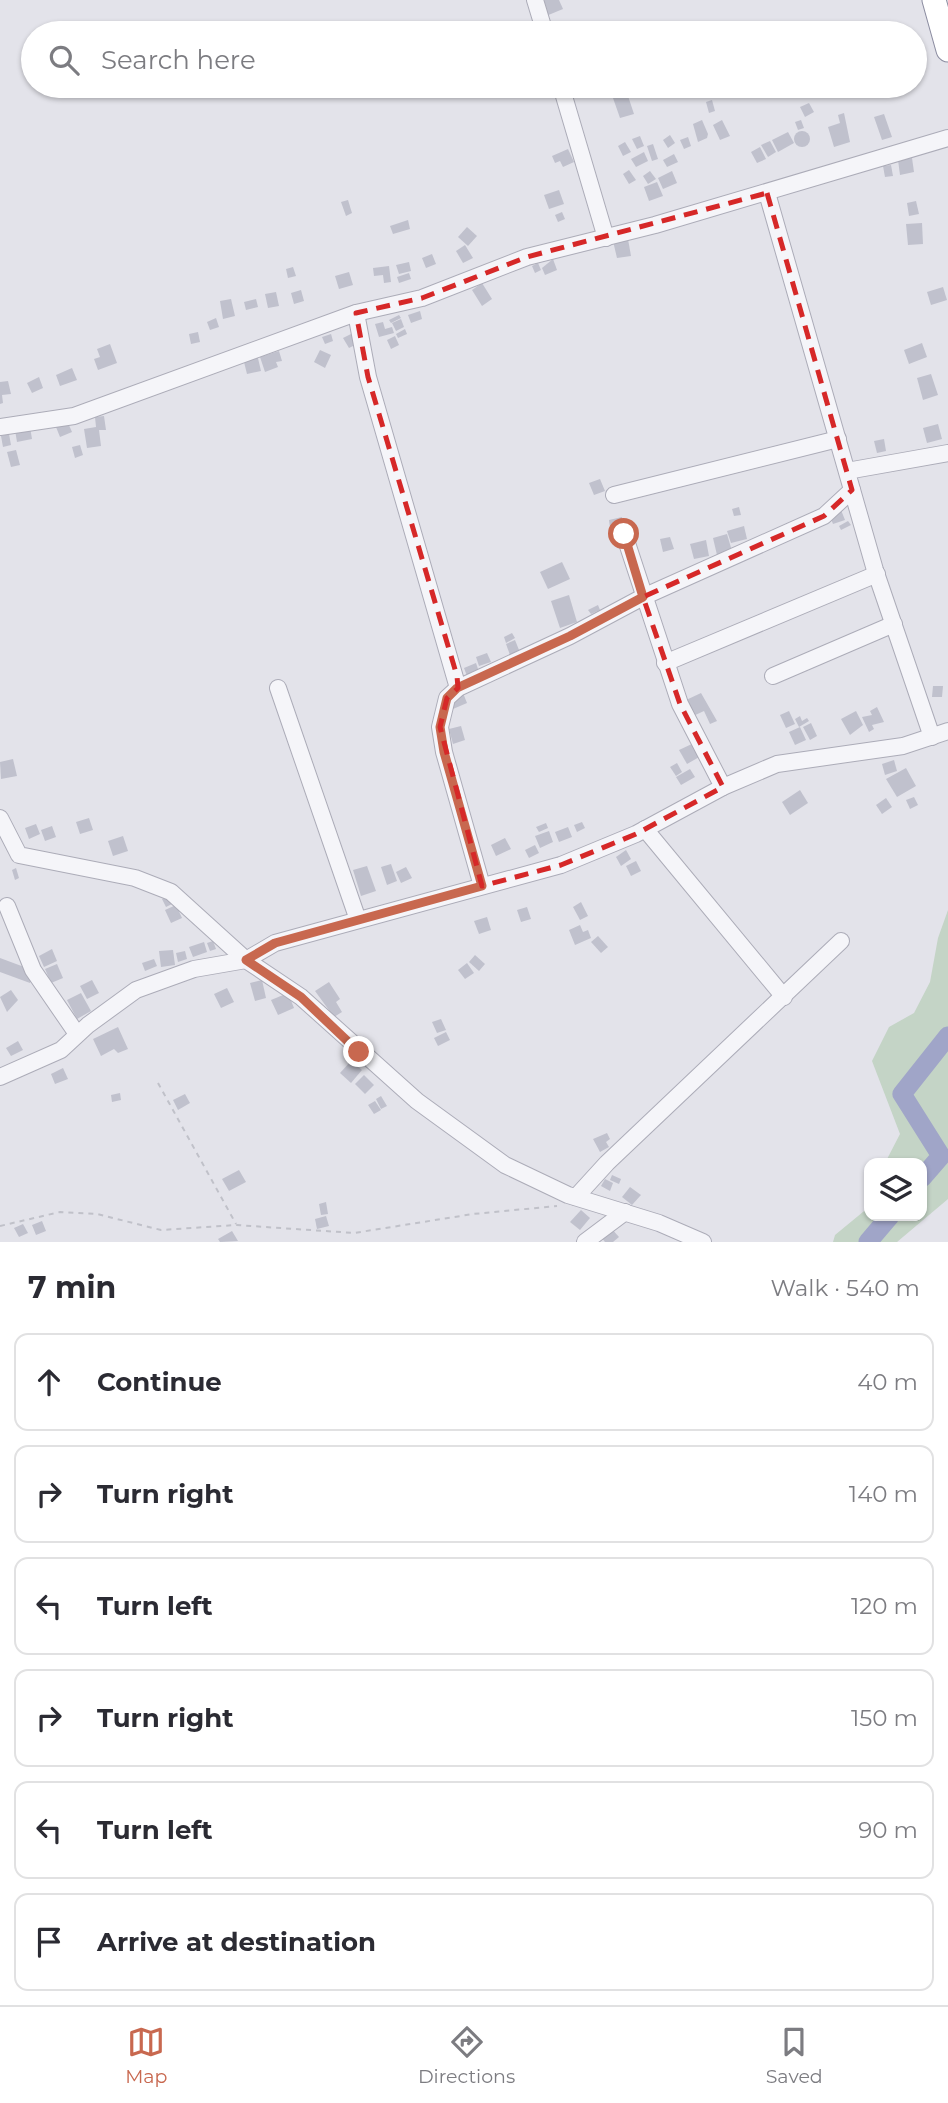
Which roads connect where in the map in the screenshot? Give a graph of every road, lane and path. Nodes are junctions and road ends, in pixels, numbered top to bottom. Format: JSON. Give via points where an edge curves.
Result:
{"nodes":[{"id":1,"x":535,"y":0,"type":"edge"},
{"id":2,"x":934,"y":0,"type":"edge"},
{"id":3,"x":541,"y":21,"type":"edge"},
{"id":4,"x":948,"y":50,"type":"edge"},
{"id":5,"x":565,"y":98,"type":"edge"},
{"id":6,"x":948,"y":138,"type":"edge"},
{"id":7,"x":767,"y":192,"type":"junction"},
{"id":8,"x":606,"y":238,"type":"junction"},
{"id":9,"x":356,"y":313,"type":"junction"},
{"id":10,"x":0,"y":427,"type":"edge"},
{"id":11,"x":838,"y":439,"type":"junction"},
{"id":12,"x":948,"y":453,"type":"edge"},
{"id":13,"x":847,"y":471,"type":"junction"},
{"id":14,"x":852,"y":490,"type":"junction"},
{"id":15,"x":614,"y":495,"type":"dead end"},
{"id":16,"x":624,"y":534,"type":"dead end"},
{"id":17,"x":877,"y":575,"type":"junction"},
{"id":18,"x":643,"y":597,"type":"junction"},
{"id":19,"x":894,"y":624,"type":"junction"},
{"id":20,"x":665,"y":663,"type":"junction"},
{"id":21,"x":773,"y":676,"type":"dead end"},
{"id":22,"x":278,"y":688,"type":"dead end"},
{"id":23,"x":457,"y":688,"type":"junction"},
{"id":24,"x":948,"y":731,"type":"edge"},
{"id":25,"x":932,"y":737,"type":"junction"},
{"id":26,"x":723,"y":787,"type":"junction"},
{"id":27,"x":0,"y":818,"type":"edge"},
{"id":28,"x":645,"y":829,"type":"junction"},
{"id":29,"x":482,"y":886,"type":"junction"},
{"id":30,"x":7,"y":906,"type":"dead end"},
{"id":31,"x":358,"y":920,"type":"junction"},
{"id":32,"x":841,"y":941,"type":"dead end"},
{"id":33,"x":246,"y":960,"type":"junction"},
{"id":34,"x":784,"y":997,"type":"junction"},
{"id":35,"x":77,"y":1034,"type":"junction"},
{"id":36,"x":0,"y":1077,"type":"edge"},
{"id":37,"x":158,"y":1083,"type":"dead end"},
{"id":38,"x":583,"y":1199,"type":"junction"},
{"id":39,"x":625,"y":1212,"type":"junction"},
{"id":40,"x":236,"y":1225,"type":"junction"},
{"id":41,"x":0,"y":1226,"type":"edge"},
{"id":42,"x":585,"y":1242,"type":"edge"},
{"id":43,"x":703,"y":1242,"type":"edge"}],
"edges":[{"from":1,"to":3,"type":"street"},
{"from":2,"to":4,"type":"highway"},
{"from":5,"to":8,"type":"street"},
{"from":6,"to":7,"type":"street"},
{"from":7,"to":8,"type":"street"},
{"from":7,"to":11,"type":"street"},
{"from":8,"to":9,"type":"street","via":[[527,257],[422,299]]},
{"from":9,"to":10,"type":"street","via":[[74,416]]},
{"from":9,"to":23,"type":"street","via":[[368,377]]},
{"from":11,"to":13,"type":"street"},
{"from":11,"to":15,"type":"street"},
{"from":12,"to":13,"type":"street"},
{"from":13,"to":14,"type":"street"},
{"from":14,"to":17,"type":"street"},
{"from":14,"to":18,"type":"street","via":[[824,516]]},
{"from":16,"to":18,"type":"street"},
{"from":17,"to":19,"type":"street"},
{"from":17,"to":20,"type":"street"},
{"from":18,"to":20,"type":"street"},
{"from":18,"to":23,"type":"street"},
{"from":19,"to":21,"type":"street"},
{"from":19,"to":25,"type":"street"},
{"from":20,"to":26,"type":"street","via":[[680,704]]},
{"from":22,"to":31,"type":"street"},
{"from":23,"to":29,"type":"street","via":[[447,698],[440,727]]},
{"from":24,"to":25,"type":"street"},
{"from":25,"to":26,"type":"street","via":[[904,746],[777,764]]},
{"from":26,"to":28,"type":"street"},
{"from":27,"to":33,"type":"street","via":[[19,855],[135,877],[171,892]]},
{"from":28,"to":29,"type":"street","via":[[561,865]]},
{"from":28,"to":34,"type":"street"},
{"from":29,"to":31,"type":"street"},
{"from":30,"to":35,"type":"street","via":[[33,970]]},
{"from":31,"to":33,"type":"street","via":[[275,943]]},
{"from":32,"to":34,"type":"street"},
{"from":33,"to":35,"type":"street","via":[[194,969],[136,989]]},
{"from":33,"to":38,"type":"street","via":[[301,997],[417,1101],[519,1173]]},
{"from":34,"to":38,"type":"street","via":[[607,1163]]},
{"from":35,"to":36,"type":"street","via":[[61,1050]]},
{"from":37,"to":40,"type":"path"},
{"from":38,"to":39,"type":"street"},
{"from":38,"to":40,"type":"path","via":[[354,1233]]},
{"from":39,"to":42,"type":"street"},
{"from":39,"to":43,"type":"street"},
{"from":40,"to":41,"type":"path","via":[[161,1230],[97,1214],[60,1212]]}]}
